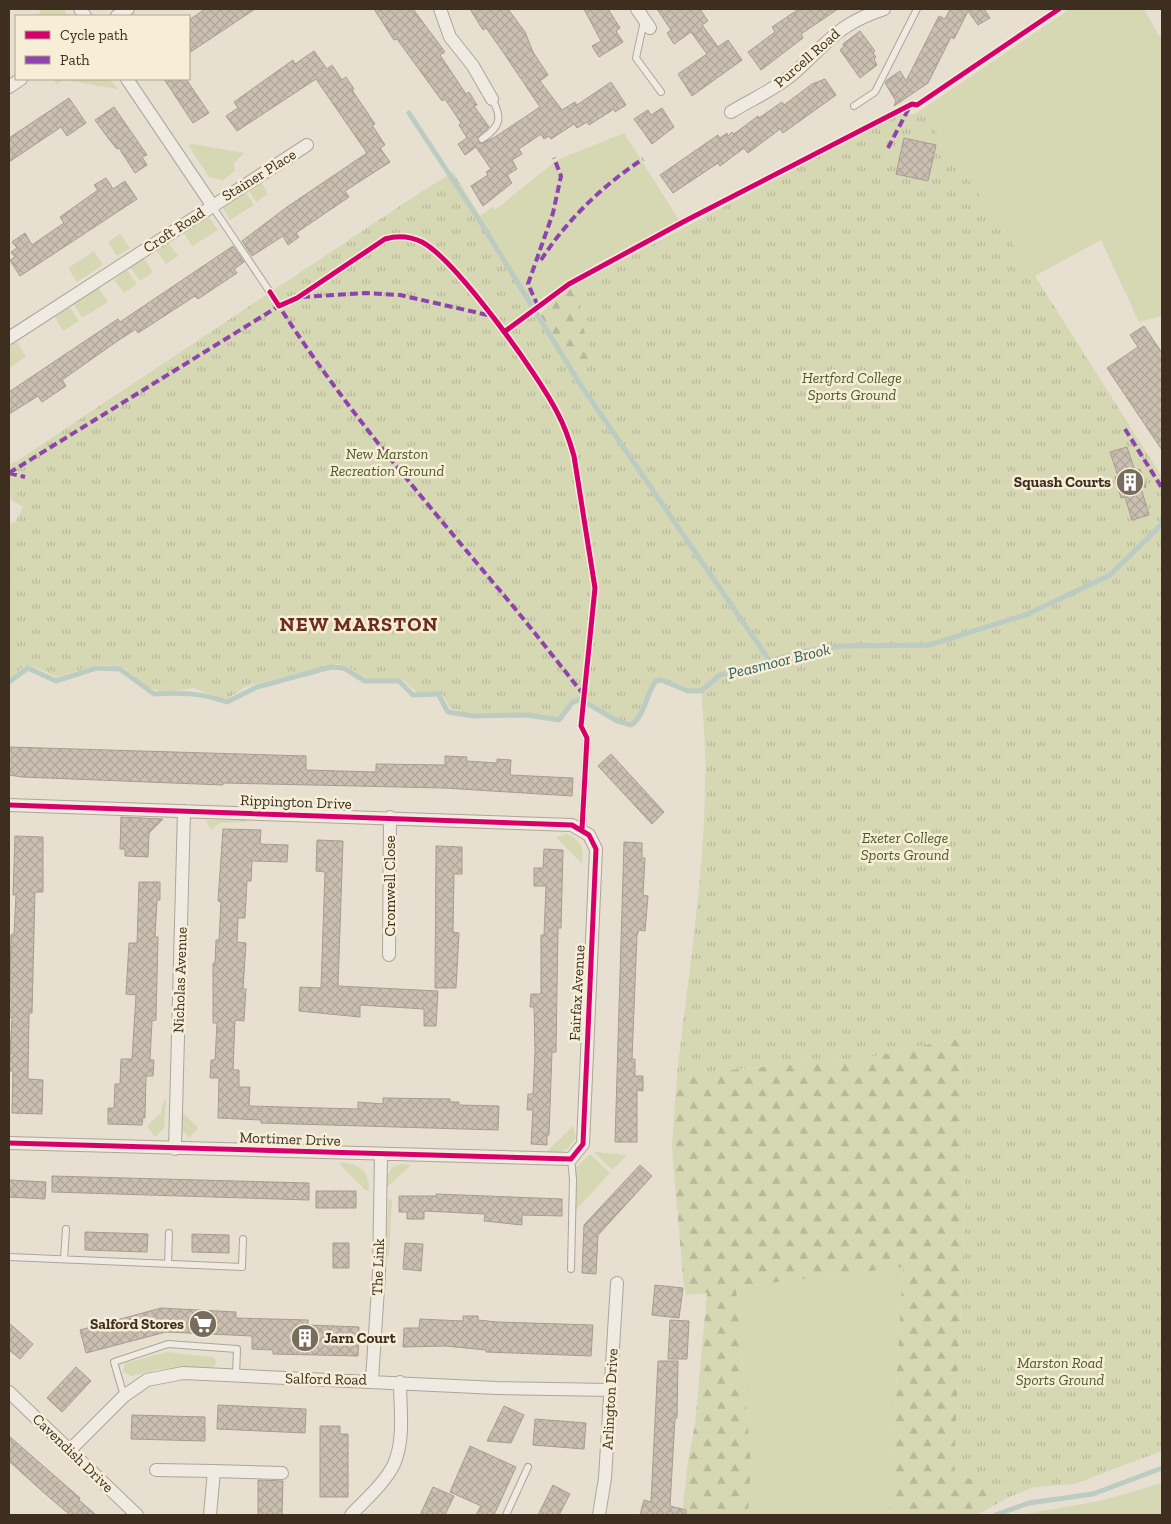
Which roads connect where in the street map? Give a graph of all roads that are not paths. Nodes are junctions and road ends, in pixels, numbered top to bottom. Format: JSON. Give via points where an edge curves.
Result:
{"nodes":[{"id":1,"x":440,"y":9,"type":"edge"},
{"id":2,"x":884,"y":9,"type":"edge"},
{"id":3,"x":917,"y":9,"type":"edge"},
{"id":4,"x":644,"y":19,"type":"edge"},
{"id":5,"x":20,"y":80,"type":"edge"},
{"id":6,"x":128,"y":80,"type":"edge"},
{"id":7,"x":9,"y":87,"type":"edge"},
{"id":8,"x":661,"y":92,"type":"dead end"},
{"id":9,"x":492,"y":99,"type":"joint"},
{"id":10,"x":854,"y":106,"type":"dead end"},
{"id":11,"x":731,"y":112,"type":"dead end"},
{"id":12,"x":482,"y":139,"type":"dead end"},
{"id":13,"x":307,"y":145,"type":"dead end"},
{"id":14,"x":212,"y":205,"type":"junction"},
{"id":15,"x":270,"y":292,"type":"dead end"},
{"id":16,"x":9,"y":338,"type":"edge"},
{"id":17,"x":587,"y":738,"type":"dead end"},
{"id":18,"x":9,"y":805,"type":"edge"},
{"id":19,"x":184,"y":811,"type":"junction"},
{"id":20,"x":390,"y":817,"type":"junction"},
{"id":21,"x":582,"y":829,"type":"junction"},
{"id":22,"x":389,"y":955,"type":"dead end"},
{"id":23,"x":9,"y":1143,"type":"edge"},
{"id":24,"x":175,"y":1148,"type":"junction"},
{"id":25,"x":381,"y":1154,"type":"junction"},
{"id":26,"x":571,"y":1158,"type":"junction"},
{"id":27,"x":66,"y":1228,"type":"dead end"},
{"id":28,"x":169,"y":1233,"type":"dead end"},
{"id":29,"x":243,"y":1239,"type":"dead end"},
{"id":30,"x":9,"y":1257,"type":"edge"},
{"id":31,"x":64,"y":1259,"type":"junction"},
{"id":32,"x":168,"y":1264,"type":"junction"},
{"id":33,"x":571,"y":1269,"type":"dead end"},
{"id":34,"x":617,"y":1283,"type":"dead end"},
{"id":35,"x":236,"y":1377,"type":"junction"},
{"id":36,"x":372,"y":1380,"type":"junction"},
{"id":37,"x":400,"y":1382,"type":"junction"},
{"id":38,"x":610,"y":1390,"type":"junction"},
{"id":39,"x":9,"y":1392,"type":"edge"},
{"id":40,"x":124,"y":1396,"type":"junction"},
{"id":41,"x":70,"y":1450,"type":"junction"},
{"id":42,"x":528,"y":1467,"type":"dead end"},
{"id":43,"x":156,"y":1470,"type":"dead end"},
{"id":44,"x":214,"y":1472,"type":"junction"},
{"id":45,"x":282,"y":1473,"type":"dead end"},
{"id":46,"x":137,"y":1515,"type":"edge"},
{"id":47,"x":210,"y":1515,"type":"edge"},
{"id":48,"x":351,"y":1515,"type":"edge"},
{"id":49,"x":506,"y":1515,"type":"edge"},
{"id":50,"x":599,"y":1515,"type":"edge"}],
"edges":[{"from":1,"to":9,"type":"street","via":[[450,37],[473,66]]},
{"from":2,"to":11,"type":"street","name":"Purcell Road","via":[[848,23],[831,35],[793,73]]},
{"from":3,"to":10,"type":"lane","via":[[875,92]]},
{"from":4,"to":8,"type":"lane","via":[[636,58]]},
{"from":5,"to":7,"type":"street"},
{"from":6,"to":14,"type":"street","name":"Croft Road"},
{"from":9,"to":12,"type":"lane","via":[[497,107],[499,123],[495,131]]},
{"from":13,"to":14,"type":"street","name":"Stainer Place"},
{"from":14,"to":15,"type":"lane"},
{"from":14,"to":16,"type":"street","name":"Croft Road"},
{"from":17,"to":21,"type":"lane"},
{"from":18,"to":19,"type":"street","name":"Rippington Drive"},
{"from":19,"to":20,"type":"street","name":"Rippington Drive"},
{"from":19,"to":24,"type":"street","name":"Nicholas Avenue"},
{"from":20,"to":21,"type":"street","name":"Rippington Drive","via":[[572,825]]},
{"from":20,"to":22,"type":"street","name":"Cromwell Close"},
{"from":21,"to":26,"type":"street","name":"Fairfax Avenue","via":[[596,849],[583,1144]]},
{"from":23,"to":24,"type":"street","name":"Mortimer Drive"},
{"from":24,"to":25,"type":"street","name":"Mortimer Drive"},
{"from":25,"to":26,"type":"street","name":"Mortimer Drive"},
{"from":25,"to":36,"type":"street","name":"The Link","via":[[379,1273]]},
{"from":26,"to":33,"type":"lane"},
{"from":27,"to":31,"type":"lane"},
{"from":28,"to":32,"type":"lane"},
{"from":29,"to":32,"type":"lane","via":[[242,1267]]},
{"from":30,"to":31,"type":"lane"},
{"from":31,"to":32,"type":"lane"},
{"from":34,"to":38,"type":"street","name":"Arlington Drive"},
{"from":35,"to":36,"type":"street","name":"Salford Road"},
{"from":35,"to":40,"type":"street","name":"Salford Road","via":[[183,1373],[147,1380]]},
{"from":35,"to":40,"type":"lane","via":[[237,1349],[168,1344],[114,1362]]},
{"from":36,"to":37,"type":"street","name":"Salford Road"},
{"from":37,"to":38,"type":"street","name":"Salford Road"},
{"from":37,"to":48,"type":"street","via":[[401,1431],[393,1466]]},
{"from":38,"to":50,"type":"street","name":"Arlington Drive","via":[[605,1478]]},
{"from":39,"to":41,"type":"street","name":"Cavendish Drive"},
{"from":40,"to":41,"type":"street","name":"Salford Road"},
{"from":41,"to":46,"type":"street","name":"Cavendish Drive"},
{"from":42,"to":49,"type":"lane"},
{"from":43,"to":44,"type":"street"},
{"from":44,"to":45,"type":"street"},
{"from":44,"to":47,"type":"street"}]}
